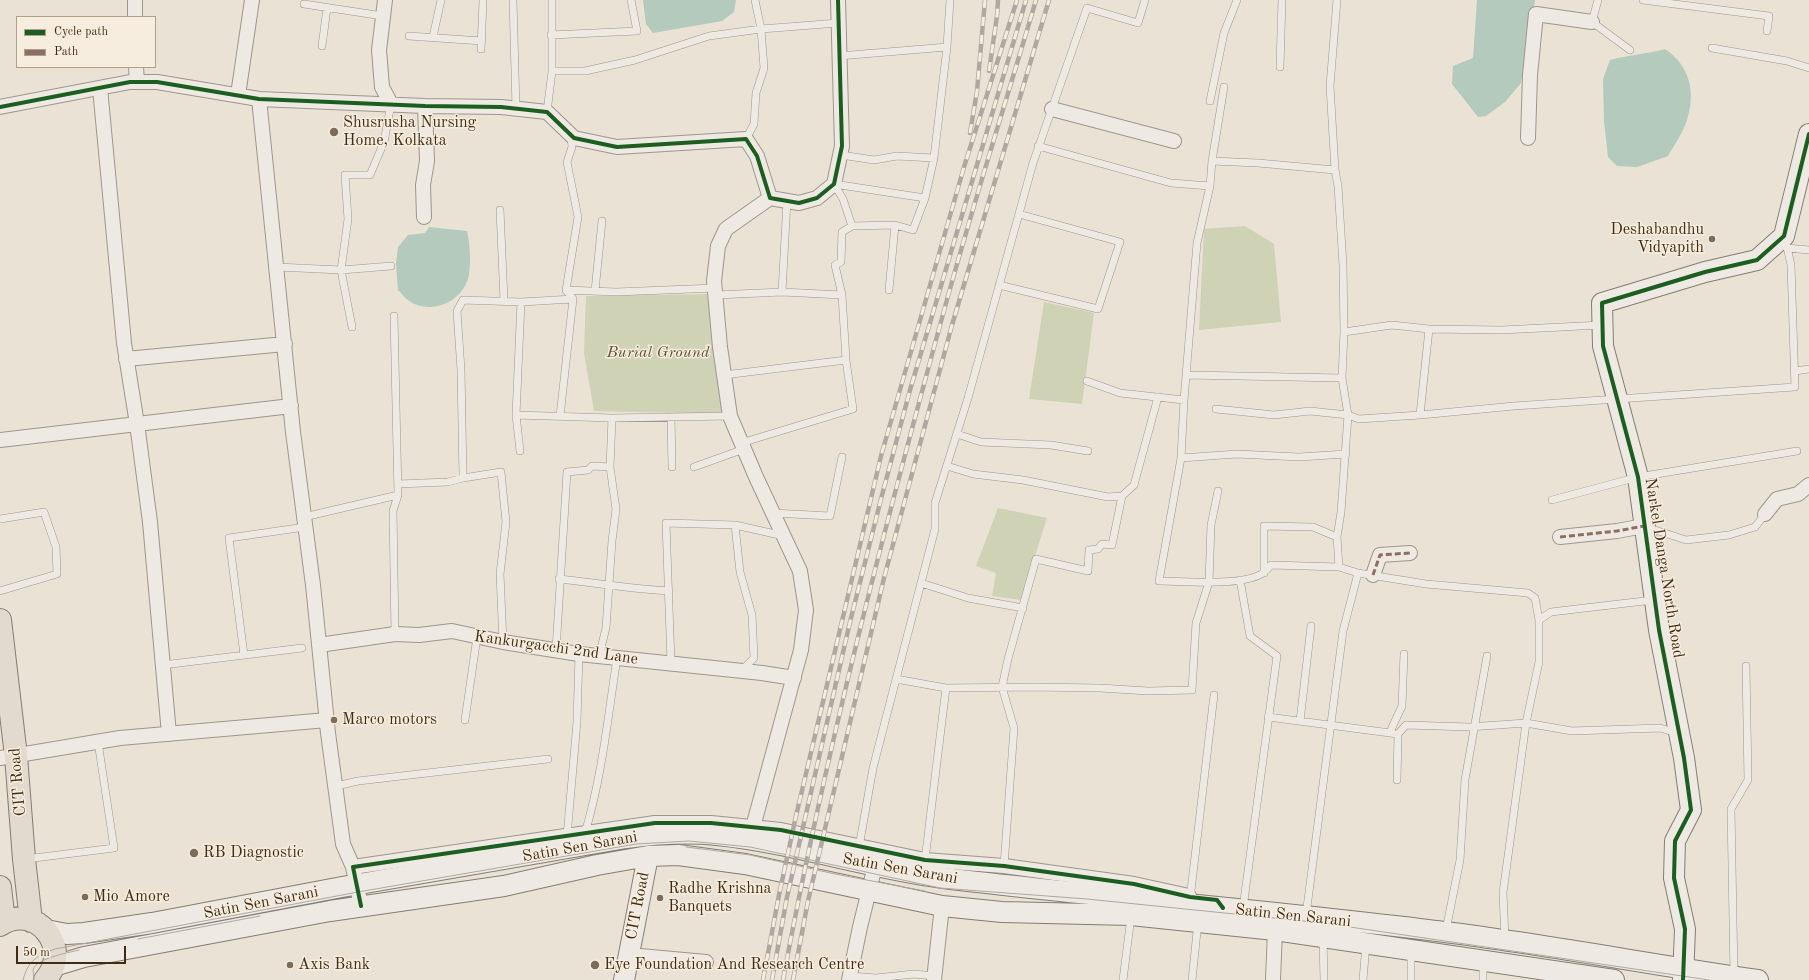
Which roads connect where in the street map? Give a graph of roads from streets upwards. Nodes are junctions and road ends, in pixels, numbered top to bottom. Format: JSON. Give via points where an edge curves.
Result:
{"nodes":[{"id":1,"x":135,"y":0,"type":"edge"},
{"id":2,"x":252,"y":0,"type":"edge"},
{"id":3,"x":385,"y":0,"type":"edge"},
{"id":4,"x":838,"y":0,"type":"edge"},
{"id":5,"x":135,"y":16,"type":"edge"},
{"id":6,"x":1592,"y":22,"type":"road end"},
{"id":7,"x":136,"y":68,"type":"edge"},
{"id":8,"x":137,"y":82,"type":"junction"},
{"id":9,"x":100,"y":88,"type":"junction"},
{"id":10,"x":238,"y":95,"type":"junction"},
{"id":11,"x":259,"y":99,"type":"junction"},
{"id":12,"x":391,"y":104,"type":"junction"},
{"id":13,"x":425,"y":106,"type":"junction"},
{"id":14,"x":0,"y":107,"type":"edge"},
{"id":15,"x":1052,"y":109,"type":"road end"},
{"id":16,"x":1528,"y":138,"type":"dead end"},
{"id":17,"x":1174,"y":141,"type":"dead end"},
{"id":18,"x":1808,"y":145,"type":"edge"},
{"id":19,"x":770,"y":198,"type":"junction"},
{"id":20,"x":424,"y":217,"type":"dead end"},
{"id":21,"x":285,"y":344,"type":"junction"},
{"id":22,"x":126,"y":359,"type":"junction"},
{"id":23,"x":291,"y":406,"type":"junction"},
{"id":24,"x":137,"y":424,"type":"junction"},
{"id":25,"x":0,"y":440,"type":"edge"},
{"id":26,"x":1809,"y":485,"type":"edge"},
{"id":27,"x":1765,"y":514,"type":"road end"},
{"id":28,"x":1644,"y":526,"type":"junction"},
{"id":29,"x":1560,"y":538,"type":"dead end"},
{"id":30,"x":1410,"y":553,"type":"dead end"},
{"id":31,"x":1373,"y":576,"type":"road end"},
{"id":32,"x":0,"y":620,"type":"edge"},
{"id":33,"x":319,"y":645,"type":"junction"},
{"id":34,"x":794,"y":678,"type":"junction"},
{"id":35,"x":327,"y":720,"type":"junction"},
{"id":36,"x":169,"y":734,"type":"junction"},
{"id":37,"x":8,"y":757,"type":"edge"},
{"id":38,"x":753,"y":827,"type":"junction"},
{"id":39,"x":648,"y":856,"type":"junction"},
{"id":40,"x":875,"y":866,"type":"junction"},
{"id":41,"x":355,"y":876,"type":"junction"},
{"id":42,"x":0,"y":887,"type":"edge"},
{"id":43,"x":869,"y":892,"type":"junction"},
{"id":44,"x":361,"y":906,"type":"junction"},
{"id":45,"x":942,"y":906,"type":"junction"},
{"id":46,"x":1191,"y":911,"type":"junction"},
{"id":47,"x":2,"y":924,"type":"edge"},
{"id":48,"x":39,"y":926,"type":"junction"},
{"id":49,"x":1275,"y":930,"type":"junction"},
{"id":50,"x":629,"y":955,"type":"junction"},
{"id":51,"x":706,"y":962,"type":"dead end"},
{"id":52,"x":1483,"y":970,"type":"edge"},
{"id":53,"x":1683,"y":975,"type":"edge"},
{"id":54,"x":48,"y":976,"type":"edge"},
{"id":55,"x":850,"y":978,"type":"edge"},
{"id":56,"x":935,"y":978,"type":"edge"},
{"id":57,"x":624,"y":980,"type":"edge"},
{"id":58,"x":1273,"y":980,"type":"edge"},
{"id":59,"x":1614,"y":980,"type":"edge"},
{"id":60,"x":1758,"y":980,"type":"edge"}],
"edges":[{"from":1,"to":5,"type":"street"},
{"from":2,"to":10,"type":"street"},
{"from":3,"to":12,"type":"street","via":[[379,50],[382,87]]},
{"from":4,"to":19,"type":"street","via":[[842,146],[834,184],[817,198],[799,203]]},
{"from":6,"to":16,"type":"street","via":[[1536,14],[1530,75]]},
{"from":7,"to":8,"type":"street"},
{"from":8,"to":9,"type":"street"},
{"from":8,"to":10,"type":"street","via":[[157,82]]},
{"from":9,"to":14,"type":"street"},
{"from":9,"to":22,"type":"street"},
{"from":10,"to":11,"type":"street"},
{"from":11,"to":12,"type":"street"},
{"from":11,"to":21,"type":"street"},
{"from":12,"to":13,"type":"street"},
{"from":13,"to":19,"type":"street","via":[[501,107],[547,112],[574,138],[617,147],[746,139],[757,156]]},
{"from":13,"to":20,"type":"street","via":[[427,161],[423,185]]},
{"from":15,"to":17,"type":"street"},
{"from":18,"to":28,"type":"main road","name":"Narkel Danga North Road","via":[[1786,242],[1757,260],[1705,272],[1602,303],[1603,346],[1638,477]]},
{"from":19,"to":34,"type":"street","via":[[726,229],[718,246],[715,292],[730,416],[800,570],[806,610],[801,650]]},
{"from":21,"to":22,"type":"street"},
{"from":21,"to":23,"type":"street"},
{"from":22,"to":24,"type":"street"},
{"from":23,"to":24,"type":"street"},
{"from":23,"to":33,"type":"street"},
{"from":24,"to":25,"type":"street"},
{"from":24,"to":36,"type":"street","via":[[150,522]]},
{"from":26,"to":27,"type":"street","via":[[1798,494],[1777,499]]},
{"from":28,"to":29,"type":"street"},
{"from":28,"to":53,"type":"main road","name":"Narkel Danga North Road","via":[[1659,630],[1680,734],[1691,810],[1675,841],[1674,878],[1685,930]]},
{"from":30,"to":31,"type":"street","via":[[1380,555]]},
{"from":32,"to":37,"type":"main road","name":"CIT Road"},
{"from":33,"to":34,"type":"street","name":"Kankurgacchi 2nd Lane","via":[[395,634],[419,635],[452,631],[578,654]]},
{"from":33,"to":35,"type":"street"},
{"from":34,"to":38,"type":"street"},
{"from":35,"to":36,"type":"street"},
{"from":35,"to":41,"type":"street","via":[[343,844]]},
{"from":36,"to":37,"type":"street","via":[[98,742]]},
{"from":37,"to":48,"type":"main road","name":"CIT Road","via":[[24,859]]},
{"from":38,"to":41,"type":"street","via":[[711,822],[655,823],[567,836]]},
{"from":38,"to":46,"type":"street","via":[[781,830],[925,860],[1004,866],[1134,884]]},
{"from":39,"to":43,"type":"main road","name":"Satin Sen Sarani","via":[[678,855],[730,861]]},
{"from":39,"to":44,"type":"main road","name":"Satin Sen Sarani","via":[[504,886]]},
{"from":39,"to":50,"type":"main road","name":"CIT Road"},
{"from":40,"to":41,"type":"main road","name":"Satin Sen Sarani","via":[[755,840],[715,834],[671,833]]},
{"from":40,"to":43,"type":"street"},
{"from":40,"to":46,"type":"main road","name":"Satin Sen Sarani","via":[[943,878]]},
{"from":41,"to":44,"type":"street"},
{"from":41,"to":48,"type":"main road","name":"Satin Sen Sarani","via":[[152,923],[67,934]]},
{"from":42,"to":47,"type":"main road"},
{"from":43,"to":45,"type":"main road","name":"Satin Sen Sarani"},
{"from":43,"to":55,"type":"street"},
{"from":44,"to":54,"type":"main road","name":"Satin Sen Sarani","via":[[91,956]]},
{"from":45,"to":46,"type":"main road","name":"Satin Sen Sarani","via":[[1002,912],[1131,915]]},
{"from":45,"to":56,"type":"street"},
{"from":46,"to":49,"type":"main road","name":"Satin Sen Sarani"},
{"from":46,"to":53,"type":"main road","name":"Satin Sen Sarani","via":[[1233,909],[1446,932]]},
{"from":47,"to":48,"type":"main road","name":"Satin Sen Sarani","via":[[22,919]]},
{"from":48,"to":54,"type":"main road","name":"Satin Sen Sarani","via":[[52,939],[55,949]]},
{"from":49,"to":52,"type":"main road","name":"Satin Sen Sarani","via":[[1411,951]]},
{"from":49,"to":58,"type":"street"},
{"from":50,"to":51,"type":"street"},
{"from":50,"to":57,"type":"main road","name":"CIT Road"},
{"from":52,"to":59,"type":"main road","name":"Satin Sen Sarani"},
{"from":53,"to":60,"type":"main road","name":"Satin Sen Sarani","via":[[1734,976]]}]}
